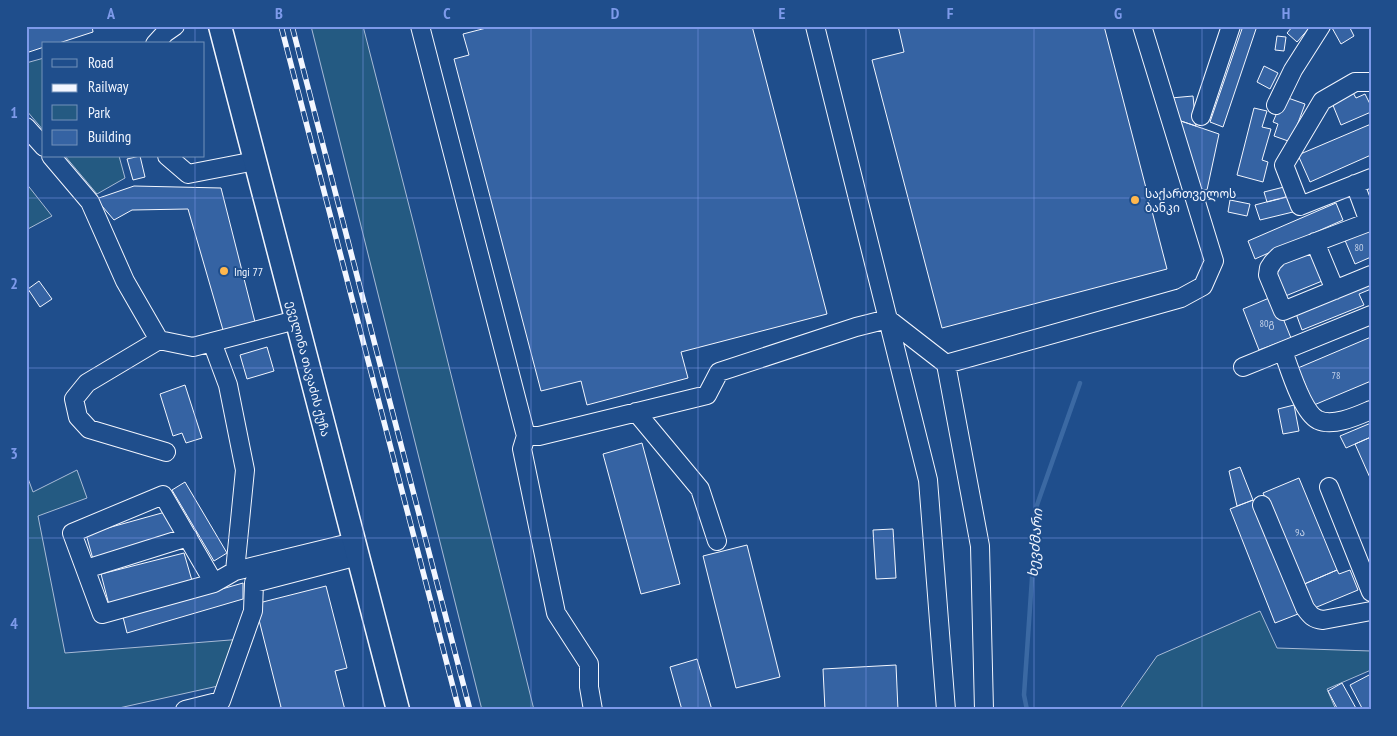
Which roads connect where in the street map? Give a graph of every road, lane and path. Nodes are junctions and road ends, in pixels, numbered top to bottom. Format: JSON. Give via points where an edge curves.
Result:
{"nodes":[{"id":1,"x":175,"y":26,"type":"edge"},
{"id":2,"x":220,"y":26,"type":"edge"},
{"id":3,"x":420,"y":26,"type":"edge"},
{"id":4,"x":815,"y":26,"type":"edge"},
{"id":5,"x":1142,"y":26,"type":"edge"},
{"id":6,"x":1232,"y":26,"type":"edge"},
{"id":7,"x":1321,"y":26,"type":"edge"},
{"id":8,"x":157,"y":42,"type":"edge"},
{"id":9,"x":1371,"y":82,"type":"edge"},
{"id":10,"x":1276,"y":105,"type":"dead end"},
{"id":11,"x":1201,"y":116,"type":"dead end"},
{"id":12,"x":26,"y":127,"type":"edge"},
{"id":13,"x":42,"y":146,"type":"edge"},
{"id":14,"x":53,"y":158,"type":"edge"},
{"id":15,"x":169,"y":158,"type":"edge"},
{"id":16,"x":255,"y":161,"type":"junction"},
{"id":17,"x":1363,"y":181,"type":"edge"},
{"id":18,"x":1315,"y":242,"type":"junction"},
{"id":19,"x":1371,"y":275,"type":"edge"},
{"id":20,"x":1335,"y":290,"type":"junction"},
{"id":21,"x":1371,"y":315,"type":"edge"},
{"id":22,"x":888,"y":319,"type":"junction"},
{"id":23,"x":296,"y":320,"type":"junction"},
{"id":24,"x":159,"y":340,"type":"junction"},
{"id":25,"x":212,"y":342,"type":"junction"},
{"id":26,"x":1284,"y":350,"type":"junction"},
{"id":27,"x":946,"y":364,"type":"junction"},
{"id":28,"x":1243,"y":367,"type":"dead end"},
{"id":29,"x":1371,"y":410,"type":"edge"},
{"id":30,"x":636,"y":412,"type":"junction"},
{"id":31,"x":526,"y":436,"type":"junction"},
{"id":32,"x":166,"y":452,"type":"dead end"},
{"id":33,"x":1329,"y":487,"type":"dead end"},
{"id":34,"x":1262,"y":505,"type":"dead end"},
{"id":35,"x":188,"y":537,"type":"junction"},
{"id":36,"x":717,"y":541,"type":"dead end"},
{"id":37,"x":356,"y":549,"type":"junction"},
{"id":38,"x":86,"y":569,"type":"junction"},
{"id":39,"x":235,"y":571,"type":"junction"},
{"id":40,"x":214,"y":583,"type":"junction"},
{"id":41,"x":1371,"y":592,"type":"edge"},
{"id":42,"x":1371,"y":611,"type":"edge"},
{"id":43,"x":185,"y":710,"type":"edge"},
{"id":44,"x":398,"y":710,"type":"edge"},
{"id":45,"x":593,"y":710,"type":"edge"},
{"id":46,"x":946,"y":710,"type":"edge"},
{"id":47,"x":984,"y":710,"type":"edge"}],
"edges":[{"from":1,"to":8,"type":"lane"},
{"from":2,"to":16,"type":"main road","name":"ეველინა თავაძის ქუჩა"},
{"from":3,"to":31,"type":"lane"},
{"from":4,"to":22,"type":"lane"},
{"from":5,"to":27,"type":"lane","via":[[1214,261],[1203,286],[1181,298]]},
{"from":6,"to":11,"type":"lane"},
{"from":7,"to":10,"type":"lane","via":[[1293,70]]},
{"from":9,"to":17,"type":"lane","via":[[1355,82],[1322,101],[1284,165],[1300,206]]},
{"from":12,"to":13,"type":"lane"},
{"from":14,"to":24,"type":"lane","via":[[90,202],[125,280]]},
{"from":15,"to":16,"type":"lane","via":[[188,174]]},
{"from":16,"to":23,"type":"main road","name":"ეველინა თავაძის ქუჩა"},
{"from":17,"to":18,"type":"lane","via":[[1369,222]]},
{"from":18,"to":20,"type":"lane"},
{"from":18,"to":20,"type":"lane","via":[[1279,256],[1269,268],[1268,275],[1283,311]]},
{"from":19,"to":20,"type":"lane"},
{"from":21,"to":26,"type":"lane"},
{"from":22,"to":27,"type":"lane"},
{"from":22,"to":30,"type":"lane","via":[[719,372],[707,395]]},
{"from":22,"to":46,"type":"lane","via":[[928,480]]},
{"from":23,"to":25,"type":"lane"},
{"from":23,"to":37,"type":"main road","name":"ეველინა თავაძის ქუჩა"},
{"from":24,"to":25,"type":"lane","via":[[193,347]]},
{"from":24,"to":32,"type":"lane","via":[[86,383],[74,399],[78,417],[89,429]]},
{"from":25,"to":39,"type":"lane","via":[[228,385],[245,470]]},
{"from":26,"to":28,"type":"lane"},
{"from":26,"to":29,"type":"lane","via":[[1298,392],[1311,415],[1327,422],[1345,420]]},
{"from":27,"to":47,"type":"lane","via":[[980,546]]},
{"from":30,"to":31,"type":"lane","via":[[538,436]]},
{"from":30,"to":36,"type":"lane","via":[[700,489]]},
{"from":31,"to":45,"type":"lane","via":[[522,449],[556,613],[589,664]]},
{"from":33,"to":41,"type":"lane"},
{"from":34,"to":42,"type":"lane","via":[[1311,616],[1323,620]]},
{"from":35,"to":38,"type":"lane"},
{"from":35,"to":38,"type":"lane","via":[[163,495],[72,533]]},
{"from":35,"to":40,"type":"lane"},
{"from":37,"to":39,"type":"lane"},
{"from":37,"to":43,"type":"lane","via":[[254,583],[253,611],[221,701]]},
{"from":37,"to":44,"type":"main road","name":"ეველინა თავაძის ქუჩა"},
{"from":38,"to":40,"type":"lane","via":[[102,614]]},
{"from":39,"to":40,"type":"lane"}]}
